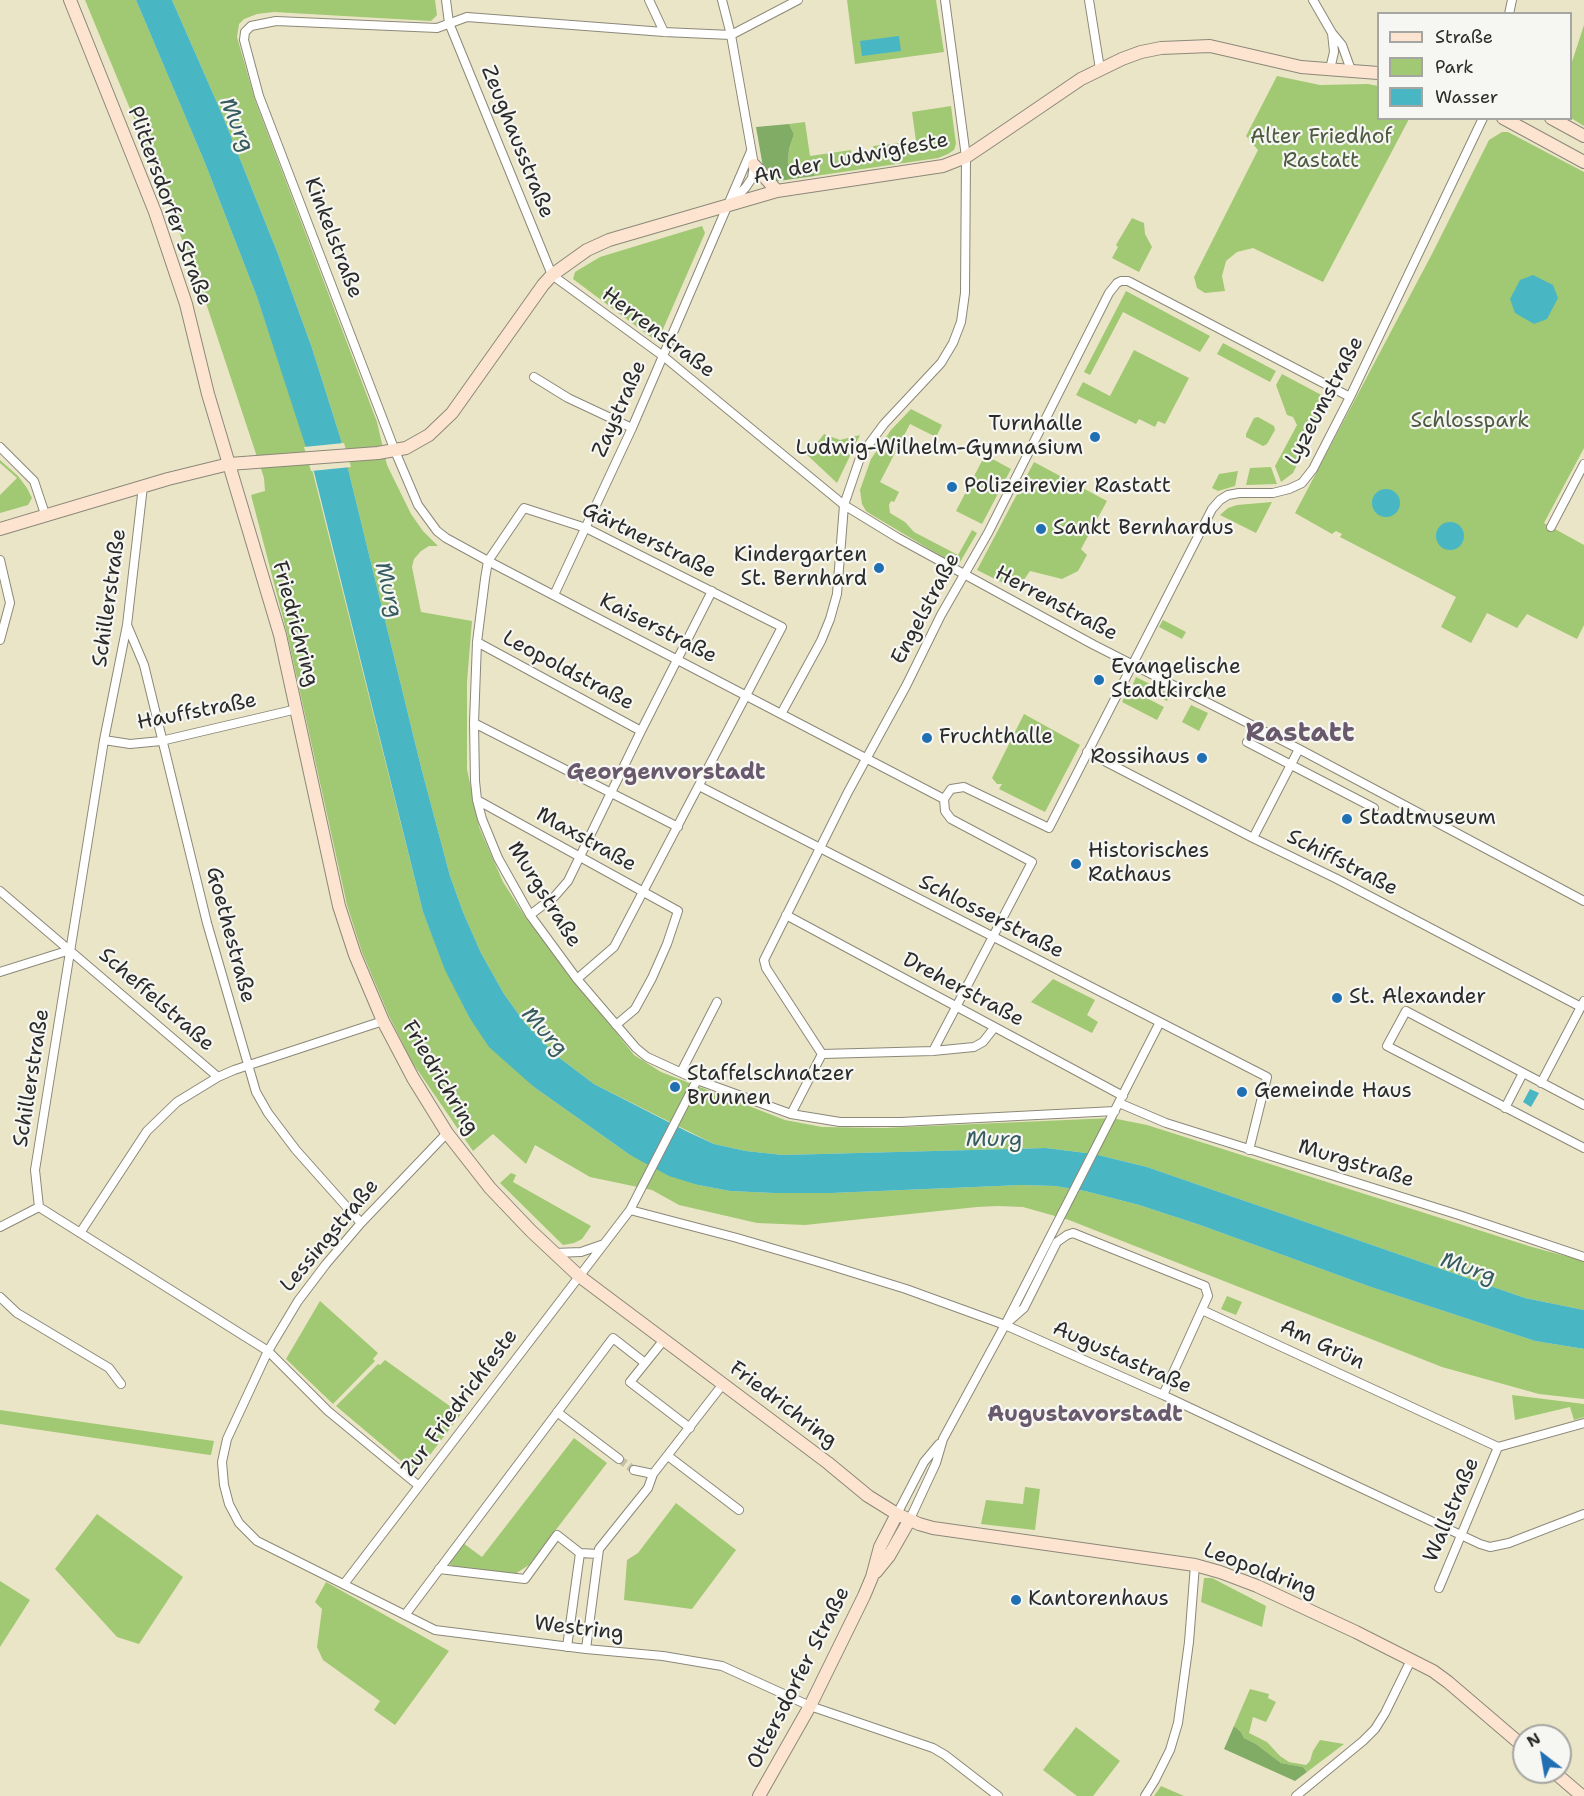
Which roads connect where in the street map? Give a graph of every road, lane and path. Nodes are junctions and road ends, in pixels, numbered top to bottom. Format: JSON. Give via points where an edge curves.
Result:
{"nodes":[{"id":1,"x":70,"y":0,"type":"edge"},
{"id":2,"x":446,"y":0,"type":"edge"},
{"id":3,"x":649,"y":0,"type":"edge"},
{"id":4,"x":722,"y":0,"type":"edge"},
{"id":5,"x":798,"y":0,"type":"edge"},
{"id":6,"x":945,"y":0,"type":"edge"},
{"id":7,"x":1089,"y":0,"type":"edge"},
{"id":8,"x":1313,"y":0,"type":"edge"},
{"id":9,"x":449,"y":23,"type":"junction"},
{"id":10,"x":664,"y":32,"type":"junction"},
{"id":11,"x":1332,"y":33,"type":"junction"},
{"id":12,"x":731,"y":35,"type":"junction"},
{"id":13,"x":1100,"y":69,"type":"junction"},
{"id":14,"x":1330,"y":69,"type":"junction"},
{"id":15,"x":1351,"y":70,"type":"junction"},
{"id":16,"x":1377,"y":73,"type":"edge"},
{"id":17,"x":1483,"y":120,"type":"edge"},
{"id":18,"x":1507,"y":120,"type":"edge"},
{"id":19,"x":1555,"y":120,"type":"edge"},
{"id":20,"x":1584,"y":136,"type":"edge"},
{"id":21,"x":751,"y":151,"type":"junction"},
{"id":22,"x":966,"y":157,"type":"junction"},
{"id":23,"x":1584,"y":162,"type":"edge"},
{"id":24,"x":754,"y":165,"type":"junction"},
{"id":25,"x":777,"y":191,"type":"junction"},
{"id":26,"x":730,"y":203,"type":"junction"},
{"id":27,"x":552,"y":275,"type":"junction"},
{"id":28,"x":663,"y":356,"type":"junction"},
{"id":29,"x":534,"y":377,"type":"dead end"},
{"id":30,"x":1350,"y":397,"type":"junction"},
{"id":31,"x":632,"y":428,"type":"junction"},
{"id":32,"x":0,"y":447,"type":"edge"},
{"id":33,"x":395,"y":451,"type":"junction"},
{"id":34,"x":229,"y":464,"type":"junction"},
{"id":35,"x":1584,"y":464,"type":"edge"},
{"id":36,"x":143,"y":486,"type":"junction"},
{"id":37,"x":844,"y":505,"type":"junction"},
{"id":38,"x":46,"y":517,"type":"junction"},
{"id":39,"x":1551,"y":527,"type":"dead end"},
{"id":40,"x":586,"y":528,"type":"junction"},
{"id":41,"x":0,"y":529,"type":"edge"},
{"id":42,"x":0,"y":560,"type":"edge"},
{"id":43,"x":488,"y":561,"type":"junction"},
{"id":44,"x":964,"y":575,"type":"junction"},
{"id":45,"x":712,"y":591,"type":"junction"},
{"id":46,"x":554,"y":595,"type":"junction"},
{"id":47,"x":127,"y":625,"type":"junction"},
{"id":48,"x":0,"y":640,"type":"edge"},
{"id":49,"x":477,"y":642,"type":"junction"},
{"id":50,"x":678,"y":659,"type":"junction"},
{"id":51,"x":1131,"y":664,"type":"junction"},
{"id":52,"x":746,"y":695,"type":"junction"},
{"id":53,"x":297,"y":709,"type":"junction"},
{"id":54,"x":781,"y":714,"type":"junction"},
{"id":55,"x":474,"y":723,"type":"junction"},
{"id":56,"x":641,"y":731,"type":"junction"},
{"id":57,"x":104,"y":740,"type":"junction"},
{"id":58,"x":161,"y":741,"type":"junction"},
{"id":59,"x":1247,"y":742,"type":"dead end"},
{"id":60,"x":1299,"y":749,"type":"junction"},
{"id":61,"x":1087,"y":752,"type":"junction"},
{"id":62,"x":866,"y":759,"type":"junction"},
{"id":63,"x":1292,"y":766,"type":"junction"},
{"id":64,"x":699,"y":786,"type":"junction"},
{"id":65,"x":611,"y":794,"type":"junction"},
{"id":66,"x":944,"y":799,"type":"junction"},
{"id":67,"x":477,"y":800,"type":"junction"},
{"id":68,"x":1374,"y":808,"type":"dead end"},
{"id":69,"x":678,"y":827,"type":"junction"},
{"id":70,"x":1253,"y":838,"type":"junction"},
{"id":71,"x":819,"y":848,"type":"junction"},
{"id":72,"x":580,"y":856,"type":"junction"},
{"id":73,"x":0,"y":891,"type":"edge"},
{"id":74,"x":644,"y":892,"type":"junction"},
{"id":75,"x":1584,"y":901,"type":"edge"},
{"id":76,"x":530,"y":915,"type":"junction"},
{"id":77,"x":786,"y":915,"type":"junction"},
{"id":78,"x":993,"y":938,"type":"junction"},
{"id":79,"x":70,"y":950,"type":"junction"},
{"id":80,"x":0,"y":972,"type":"edge"},
{"id":81,"x":577,"y":979,"type":"junction"},
{"id":82,"x":717,"y":1002,"type":"dead end"},
{"id":83,"x":1582,"y":1004,"type":"edge"},
{"id":84,"x":956,"y":1007,"type":"junction"},
{"id":85,"x":383,"y":1021,"type":"junction"},
{"id":86,"x":1159,"y":1024,"type":"junction"},
{"id":87,"x":616,"y":1025,"type":"junction"},
{"id":88,"x":995,"y":1028,"type":"junction"},
{"id":89,"x":933,"y":1051,"type":"junction"},
{"id":90,"x":822,"y":1054,"type":"junction"},
{"id":91,"x":248,"y":1065,"type":"junction"},
{"id":92,"x":681,"y":1072,"type":"junction"},
{"id":93,"x":1523,"y":1073,"type":"junction"},
{"id":94,"x":218,"y":1077,"type":"junction"},
{"id":95,"x":697,"y":1080,"type":"junction"},
{"id":96,"x":1541,"y":1083,"type":"junction"},
{"id":97,"x":1119,"y":1104,"type":"junction"},
{"id":98,"x":1584,"y":1105,"type":"edge"},
{"id":99,"x":1505,"y":1108,"type":"junction"},
{"id":100,"x":791,"y":1114,"type":"junction"},
{"id":101,"x":447,"y":1133,"type":"junction"},
{"id":102,"x":1584,"y":1148,"type":"edge"},
{"id":103,"x":1249,"y":1150,"type":"junction"},
{"id":104,"x":39,"y":1207,"type":"junction"},
{"id":105,"x":630,"y":1210,"type":"junction"},
{"id":106,"x":361,"y":1223,"type":"junction"},
{"id":107,"x":0,"y":1227,"type":"edge"},
{"id":108,"x":80,"y":1233,"type":"junction"},
{"id":109,"x":604,"y":1244,"type":"junction"},
{"id":110,"x":554,"y":1253,"type":"junction"},
{"id":111,"x":1584,"y":1257,"type":"edge"},
{"id":112,"x":579,"y":1276,"type":"junction"},
{"id":113,"x":0,"y":1297,"type":"edge"},
{"id":114,"x":1202,"y":1310,"type":"junction"},
{"id":115,"x":1005,"y":1325,"type":"junction"},
{"id":116,"x":663,"y":1341,"type":"junction"},
{"id":117,"x":268,"y":1351,"type":"junction"},
{"id":118,"x":645,"y":1363,"type":"junction"},
{"id":119,"x":121,"y":1384,"type":"dead end"},
{"id":120,"x":723,"y":1384,"type":"junction"},
{"id":121,"x":1163,"y":1395,"type":"junction"},
{"id":122,"x":557,"y":1412,"type":"junction"},
{"id":123,"x":1584,"y":1423,"type":"edge"},
{"id":124,"x":690,"y":1428,"type":"junction"},
{"id":125,"x":227,"y":1439,"type":"joint"},
{"id":126,"x":944,"y":1439,"type":"junction"},
{"id":127,"x":1498,"y":1447,"type":"junction"},
{"id":128,"x":668,"y":1456,"type":"junction"},
{"id":129,"x":619,"y":1459,"type":"tunnel mouth"},
{"id":130,"x":634,"y":1470,"type":"tunnel mouth"},
{"id":131,"x":653,"y":1474,"type":"junction"},
{"id":132,"x":419,"y":1486,"type":"junction"},
{"id":133,"x":740,"y":1510,"type":"dead end"},
{"id":134,"x":897,"y":1514,"type":"junction"},
{"id":135,"x":1584,"y":1514,"type":"edge"},
{"id":136,"x":909,"y":1521,"type":"junction"},
{"id":137,"x":1460,"y":1536,"type":"junction"},
{"id":138,"x":580,"y":1553,"type":"junction"},
{"id":139,"x":598,"y":1554,"type":"junction"},
{"id":140,"x":1195,"y":1565,"type":"junction"},
{"id":141,"x":439,"y":1569,"type":"junction"},
{"id":142,"x":872,"y":1577,"type":"junction"},
{"id":143,"x":344,"y":1584,"type":"junction"},
{"id":144,"x":1439,"y":1588,"type":"dead end"},
{"id":145,"x":405,"y":1615,"type":"junction"},
{"id":146,"x":567,"y":1647,"type":"junction"},
{"id":147,"x":586,"y":1649,"type":"junction"},
{"id":148,"x":1411,"y":1660,"type":"junction"},
{"id":149,"x":810,"y":1706,"type":"junction"},
{"id":150,"x":1512,"y":1737,"type":"edge"},
{"id":151,"x":1568,"y":1784,"type":"edge"},
{"id":152,"x":759,"y":1796,"type":"edge"},
{"id":153,"x":998,"y":1796,"type":"edge"},
{"id":154,"x":1144,"y":1796,"type":"edge"},
{"id":155,"x":1296,"y":1796,"type":"edge"},
{"id":156,"x":1582,"y":1796,"type":"edge"}],
"edges":[{"from":1,"to":34,"type":"street","name":"Plittersdorfer Straße","via":[[171,257]]},
{"from":2,"to":9,"type":"street","name":"Zeughausstraße"},
{"from":3,"to":10,"type":"street"},
{"from":4,"to":12,"type":"street","name":"Zaystraße"},
{"from":5,"to":12,"type":"street"},
{"from":6,"to":22,"type":"street"},
{"from":7,"to":13,"type":"street"},
{"from":8,"to":11,"type":"street"},
{"from":9,"to":10,"type":"street","via":[[467,17]]},
{"from":9,"to":27,"type":"street","name":"Zeughausstraße"},
{"from":9,"to":33,"type":"street","name":"Kinkelstraße","via":[[437,28],[276,21],[254,25],[244,36],[259,96]]},
{"from":10,"to":12,"type":"street"},
{"from":11,"to":14,"type":"street","via":[[1334,52]]},
{"from":11,"to":15,"type":"street","via":[[1342,45]]},
{"from":12,"to":21,"type":"street","name":"Zaystraße"},
{"from":13,"to":14,"type":"street","name":"An der Ludwigfeste","via":[[1161,48],[1210,46],[1301,67]]},
{"from":13,"to":22,"type":"street","name":"An der Ludwigfeste"},
{"from":14,"to":15,"type":"street","name":"An der Ludwigfeste"},
{"from":15,"to":16,"type":"street","name":"An der Ludwigfeste"},
{"from":17,"to":30,"type":"street","name":"Lyzeumstraße"},
{"from":18,"to":23,"type":"street"},
{"from":19,"to":20,"type":"street"},
{"from":21,"to":24,"type":"street","name":"Zaystraße"},
{"from":21,"to":26,"type":"street","name":"Zaystraße"},
{"from":22,"to":25,"type":"street","name":"An der Ludwigfeste","via":[[916,171]]},
{"from":22,"to":37,"type":"street","via":[[965,294],[957,334],[941,363],[861,455]]},
{"from":24,"to":25,"type":"street"},
{"from":24,"to":26,"type":"street","name":"Zaystraße","via":[[752,178]]},
{"from":25,"to":26,"type":"street","name":"An der Ludwigfeste"},
{"from":26,"to":27,"type":"street","name":"An der Ludwigfeste","via":[[609,240]]},
{"from":26,"to":28,"type":"street","name":"Zaystraße"},
{"from":27,"to":28,"type":"street","name":"Herrenstraße"},
{"from":27,"to":33,"type":"street","name":"An der Ludwigfeste","via":[[452,413],[429,435]]},
{"from":28,"to":31,"type":"street","name":"Zaystraße"},
{"from":28,"to":37,"type":"street","name":"Herrenstraße"},
{"from":29,"to":31,"type":"street"},
{"from":30,"to":44,"type":"street","name":"Engelstraße","via":[[1128,280],[1121,280],[1109,292]]},
{"from":30,"to":51,"type":"street","name":"Lyzeumstraße","via":[[1302,483],[1282,491],[1228,495],[1216,503]]},
{"from":31,"to":40,"type":"street","name":"Zaystraße"},
{"from":32,"to":38,"type":"street","via":[[34,481]]},
{"from":33,"to":34,"type":"street","name":"An der Ludwigfeste"},
{"from":33,"to":43,"type":"street","name":"Kaiserstraße","via":[[418,505],[437,531]]},
{"from":34,"to":36,"type":"street","name":"An der Ludwigfeste"},
{"from":34,"to":53,"type":"street","name":"Friedrichring","via":[[280,635]]},
{"from":35,"to":39,"type":"street"},
{"from":36,"to":38,"type":"street","name":"An der Ludwigfeste"},
{"from":36,"to":47,"type":"street","name":"Schillerstraße"},
{"from":37,"to":44,"type":"street","name":"Herrenstraße"},
{"from":37,"to":54,"type":"street","via":[[837,594],[830,619]]},
{"from":38,"to":41,"type":"street","name":"An der Ludwigfeste"},
{"from":40,"to":43,"type":"street","name":"Gärtnerstraße","via":[[524,508]]},
{"from":40,"to":45,"type":"street","name":"Gärtnerstraße"},
{"from":40,"to":46,"type":"street","name":"Zaystraße"},
{"from":42,"to":48,"type":"street","via":[[10,603]]},
{"from":43,"to":46,"type":"street","name":"Kaiserstraße"},
{"from":43,"to":49,"type":"street","name":"Murgstraße"},
{"from":44,"to":51,"type":"street","name":"Herrenstraße"},
{"from":44,"to":62,"type":"street","name":"Engelstraße"},
{"from":45,"to":50,"type":"street"},
{"from":45,"to":52,"type":"street","name":"Gärtnerstraße","via":[[782,627]]},
{"from":46,"to":50,"type":"street","name":"Kaiserstraße"},
{"from":47,"to":57,"type":"street","name":"Schillerstraße"},
{"from":47,"to":58,"type":"street","name":"Goethestraße","via":[[144,665]]},
{"from":49,"to":55,"type":"street","name":"Murgstraße"},
{"from":49,"to":56,"type":"street","name":"Leopoldstraße"},
{"from":50,"to":52,"type":"street","name":"Kaiserstraße"},
{"from":50,"to":56,"type":"street"},
{"from":51,"to":60,"type":"street","name":"Herrenstraße"},
{"from":51,"to":61,"type":"street","name":"Lyzeumstraße"},
{"from":52,"to":54,"type":"street","name":"Kaiserstraße"},
{"from":52,"to":64,"type":"street"},
{"from":53,"to":58,"type":"street","name":"Hauffstraße"},
{"from":53,"to":85,"type":"street","name":"Friedrichring","via":[[339,906]]},
{"from":54,"to":62,"type":"street","name":"Kaiserstraße"},
{"from":55,"to":65,"type":"street"},
{"from":55,"to":67,"type":"street","name":"Murgstraße"},
{"from":56,"to":65,"type":"street"},
{"from":57,"to":58,"type":"street","name":"Hauffstraße","via":[[130,744]]},
{"from":57,"to":79,"type":"street","name":"Schillerstraße"},
{"from":58,"to":91,"type":"street","name":"Goethestraße"},
{"from":59,"to":63,"type":"street"},
{"from":60,"to":63,"type":"street"},
{"from":60,"to":75,"type":"street","name":"Herrenstraße"},
{"from":61,"to":66,"type":"street","name":"Lyzeumstraße","via":[[1048,828],[964,787],[951,789]]},
{"from":61,"to":70,"type":"street","name":"Schiffstraße"},
{"from":62,"to":66,"type":"street","name":"Kaiserstraße"},
{"from":62,"to":71,"type":"street","name":"Engelstraße"},
{"from":63,"to":68,"type":"street"},
{"from":63,"to":70,"type":"street"},
{"from":64,"to":69,"type":"street"},
{"from":64,"to":71,"type":"street","name":"Schlosserstraße"},
{"from":65,"to":69,"type":"street"},
{"from":65,"to":72,"type":"street"},
{"from":66,"to":78,"type":"street","via":[[945,811],[951,819],[1032,862]]},
{"from":67,"to":72,"type":"street","name":"Maxstraße"},
{"from":67,"to":76,"type":"street","name":"Murgstraße","via":[[498,858]]},
{"from":69,"to":74,"type":"street"},
{"from":70,"to":83,"type":"street","name":"Schiffstraße"},
{"from":71,"to":77,"type":"street","name":"Engelstraße"},
{"from":71,"to":78,"type":"street","name":"Schlosserstraße"},
{"from":72,"to":74,"type":"street","name":"Maxstraße"},
{"from":72,"to":76,"type":"street","via":[[561,890]]},
{"from":73,"to":79,"type":"street","name":"Scheffelstraße"},
{"from":74,"to":81,"type":"street","via":[[614,947]]},
{"from":74,"to":87,"type":"street","name":"Maxstraße","via":[[678,911],[652,978],[635,1009]]},
{"from":76,"to":81,"type":"street","name":"Murgstraße"},
{"from":77,"to":84,"type":"street","name":"Dreherstraße"},
{"from":77,"to":90,"type":"street","name":"Engelstraße","via":[[765,956],[766,968]]},
{"from":78,"to":84,"type":"street"},
{"from":78,"to":86,"type":"street","name":"Schlosserstraße"},
{"from":79,"to":80,"type":"street","name":"Scheffelstraße"},
{"from":79,"to":94,"type":"street","name":"Scheffelstraße"},
{"from":79,"to":104,"type":"street","name":"Schillerstraße","via":[[35,1170]]},
{"from":81,"to":87,"type":"street","name":"Murgstraße"},
{"from":82,"to":92,"type":"street"},
{"from":83,"to":96,"type":"street"},
{"from":84,"to":88,"type":"street","name":"Dreherstraße"},
{"from":84,"to":89,"type":"street"},
{"from":85,"to":91,"type":"street"},
{"from":85,"to":101,"type":"street","name":"Friedrichring"},
{"from":86,"to":97,"type":"street","name":"Ottersdorfer Straße"},
{"from":86,"to":103,"type":"street","name":"Schlosserstraße","via":[[1267,1077]]},
{"from":87,"to":92,"type":"street","name":"Murgstraße","via":[[647,1057]]},
{"from":88,"to":89,"type":"street","via":[[979,1045]]},
{"from":88,"to":97,"type":"street","name":"Dreherstraße"},
{"from":89,"to":90,"type":"street"},
{"from":90,"to":100,"type":"street"},
{"from":91,"to":94,"type":"street"},
{"from":91,"to":106,"type":"street","name":"Goethestraße","via":[[261,1101],[279,1129]]},
{"from":92,"to":95,"type":"street","name":"Murgstraße"},
{"from":93,"to":96,"type":"street"},
{"from":93,"to":99,"type":"street"},
{"from":93,"to":99,"type":"street","via":[[1406,1011],[1387,1046]]},
{"from":94,"to":108,"type":"street","via":[[177,1102],[147,1131]]},
{"from":95,"to":100,"type":"street","name":"Murgstraße"},
{"from":95,"to":105,"type":"street","name":"Zur Friedrichfeste"},
{"from":96,"to":98,"type":"street"},
{"from":97,"to":100,"type":"street","name":"Murgstraße","via":[[901,1122],[840,1122]]},
{"from":97,"to":103,"type":"street","name":"Murgstraße"},
{"from":97,"to":115,"type":"street","name":"Ottersdorfer Straße"},
{"from":99,"to":102,"type":"street"},
{"from":101,"to":106,"type":"street","name":"Lessingstraße"},
{"from":101,"to":110,"type":"street","name":"Friedrichring","via":[[490,1188]]},
{"from":103,"to":111,"type":"street","name":"Murgstraße"},
{"from":104,"to":107,"type":"street"},
{"from":104,"to":108,"type":"street"},
{"from":105,"to":109,"type":"street","name":"Zur Friedrichfeste"},
{"from":105,"to":115,"type":"street","name":"Augustastraße","via":[[833,1266]]},
{"from":106,"to":117,"type":"street","name":"Lessingstraße","via":[[298,1301]]},
{"from":108,"to":117,"type":"street"},
{"from":109,"to":110,"type":"street","via":[[581,1252]]},
{"from":109,"to":112,"type":"street","name":"Zur Friedrichfeste"},
{"from":110,"to":112,"type":"street","name":"Friedrichring"},
{"from":112,"to":116,"type":"street","name":"Friedrichring"},
{"from":112,"to":132,"type":"street","name":"Zur Friedrichfeste"},
{"from":113,"to":119,"type":"street","via":[[17,1313],[109,1368]]},
{"from":114,"to":115,"type":"street","name":"Ottersdorfer Straße","via":[[1208,1296],[1205,1286],[1073,1233],[1057,1242],[1024,1308]]},
{"from":114,"to":121,"type":"street"},
{"from":114,"to":127,"type":"street","name":"Am Grün"},
{"from":115,"to":121,"type":"street","name":"Augustastraße"},
{"from":115,"to":126,"type":"street","name":"Ottersdorfer Straße"},
{"from":116,"to":118,"type":"street"},
{"from":116,"to":120,"type":"street","name":"Friedrichring"},
{"from":117,"to":125,"type":"street","name":"Lessingstraße"},
{"from":117,"to":132,"type":"street","via":[[328,1411]]},
{"from":118,"to":122,"type":"street","via":[[613,1338]]},
{"from":118,"to":124,"type":"street","via":[[630,1382]]},
{"from":120,"to":124,"type":"street"},
{"from":120,"to":134,"type":"street","name":"Friedrichring"},
{"from":121,"to":137,"type":"street","name":"Augustastraße"},
{"from":122,"to":129,"type":"street"},
{"from":122,"to":141,"type":"street"},
{"from":123,"to":127,"type":"street"},
{"from":124,"to":128,"type":"street"},
{"from":125,"to":143,"type":"street","name":"Westring","via":[[222,1462],[224,1485],[239,1523],[257,1541]]},
{"from":126,"to":134,"type":"street","name":"Ottersdorfer Straße","via":[[924,1462]]},
{"from":126,"to":136,"type":"street","name":"Ottersdorfer Straße"},
{"from":127,"to":137,"type":"street","name":"Wallstraße"},
{"from":128,"to":131,"type":"street"},
{"from":128,"to":133,"type":"street"},
{"from":130,"to":131,"type":"street"},
{"from":131,"to":139,"type":"street","via":[[648,1488]]},
{"from":132,"to":143,"type":"street","name":"Zur Friedrichfeste"},
{"from":134,"to":136,"type":"street","name":"Friedrichring"},
{"from":134,"to":142,"type":"street","name":"Ottersdorfer Straße","via":[[880,1547]]},
{"from":135,"to":137,"type":"street","name":"Augustastraße","via":[[1490,1547]]},
{"from":136,"to":140,"type":"street","name":"Leopoldring"},
{"from":136,"to":142,"type":"street","name":"Ottersdorfer Straße"},
{"from":137,"to":144,"type":"street","name":"Wallstraße"},
{"from":138,"to":139,"type":"street"},
{"from":138,"to":141,"type":"street","via":[[557,1535],[525,1579]]},
{"from":138,"to":146,"type":"street"},
{"from":139,"to":147,"type":"street"},
{"from":140,"to":148,"type":"street","name":"Leopoldring","via":[[1257,1586]]},
{"from":140,"to":154,"type":"street","via":[[1178,1723],[1170,1750]]},
{"from":141,"to":145,"type":"street"},
{"from":142,"to":149,"type":"street","name":"Ottersdorfer Straße"},
{"from":143,"to":145,"type":"street","name":"Westring"},
{"from":145,"to":146,"type":"street","name":"Westring","via":[[435,1629]]},
{"from":146,"to":147,"type":"street","name":"Westring"},
{"from":147,"to":149,"type":"street","name":"Westring","via":[[722,1666]]},
{"from":148,"to":150,"type":"street","name":"Leopoldring","via":[[1448,1682]]},
{"from":148,"to":155,"type":"street","via":[[1375,1729]]},
{"from":149,"to":152,"type":"street","name":"Ottersdorfer Straße"},
{"from":149,"to":153,"type":"street","name":"Westring","via":[[933,1748]]},
{"from":151,"to":156,"type":"street"}]}
